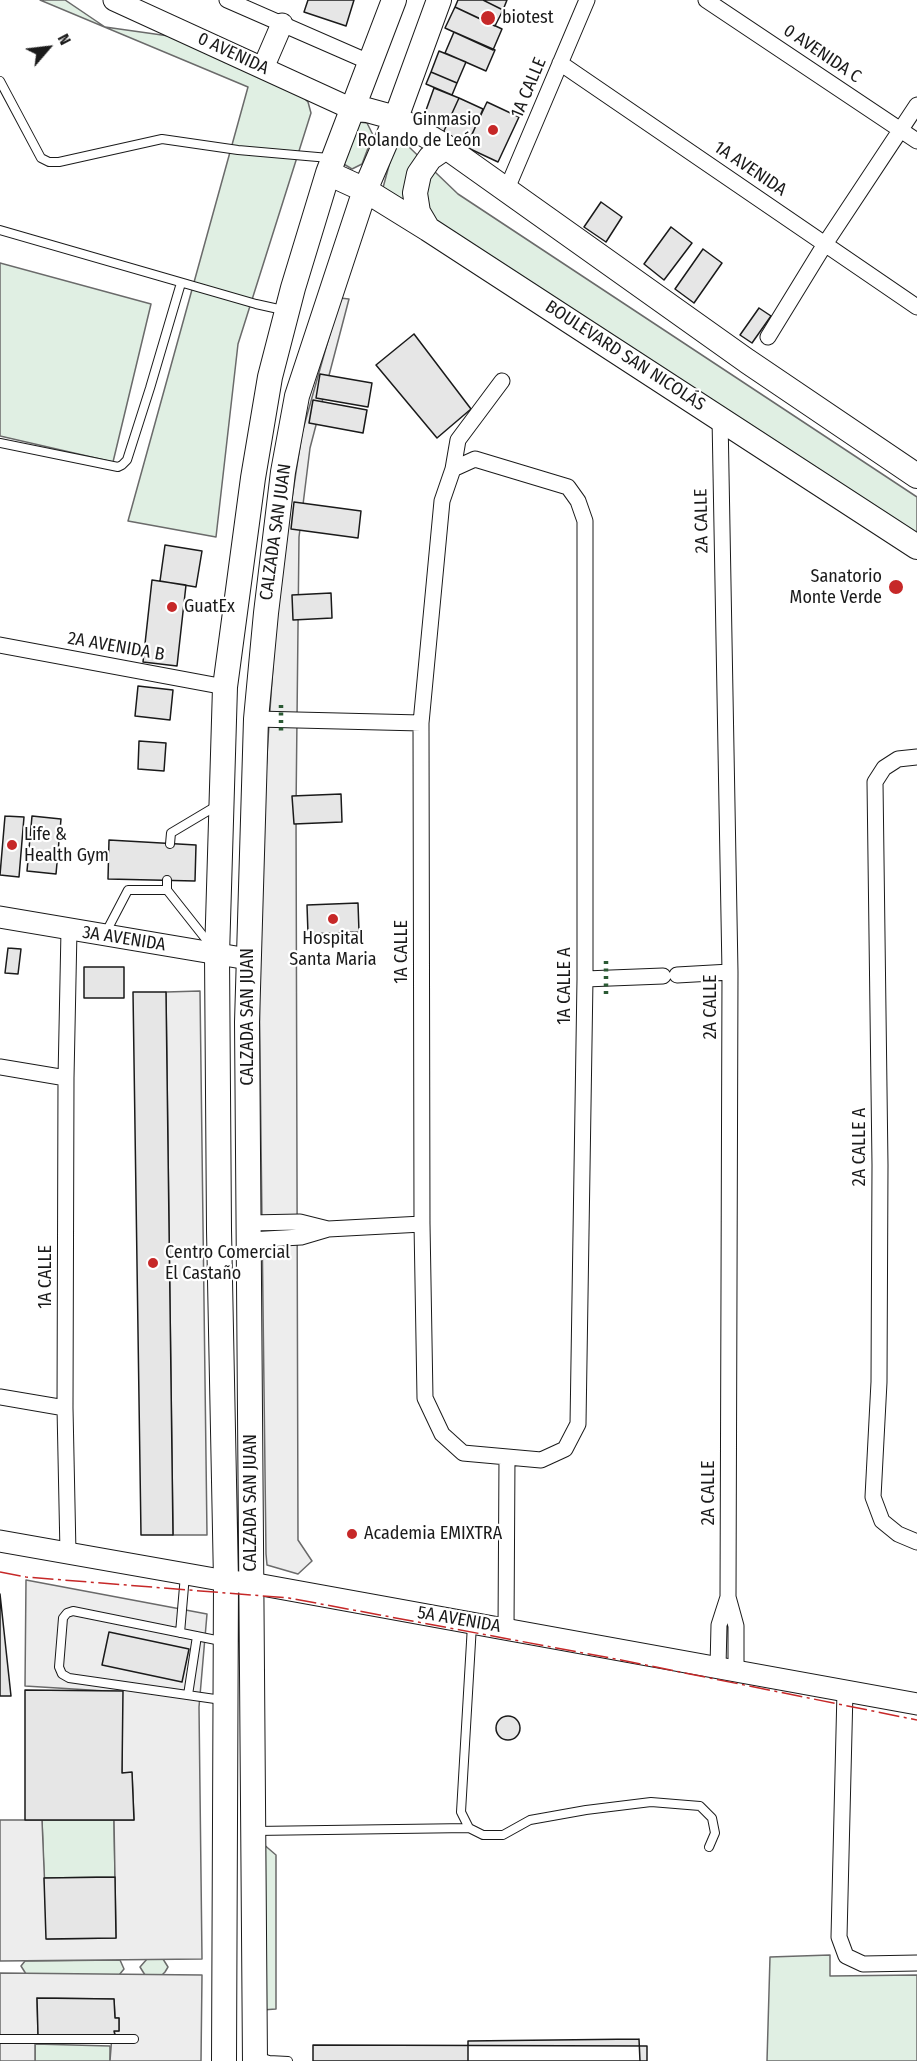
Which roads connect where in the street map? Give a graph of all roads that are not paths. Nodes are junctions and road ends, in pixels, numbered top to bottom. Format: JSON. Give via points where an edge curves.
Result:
{"nodes":[{"id":1,"x":114,"y":0,"type":"edge"},
{"id":2,"x":227,"y":0,"type":"edge"},
{"id":3,"x":267,"y":0,"type":"edge"},
{"id":4,"x":394,"y":0,"type":"edge"},
{"id":5,"x":439,"y":0,"type":"edge"},
{"id":6,"x":587,"y":0,"type":"edge"},
{"id":7,"x":706,"y":0,"type":"edge"},
{"id":8,"x":262,"y":15,"type":"junction"},
{"id":9,"x":282,"y":24,"type":"junction"},
{"id":10,"x":369,"y":62,"type":"junction"},
{"id":11,"x":560,"y":63,"type":"junction"},
{"id":12,"x":263,"y":68,"type":"junction"},
{"id":13,"x":0,"y":81,"type":"edge"},
{"id":14,"x":917,"y":105,"type":"edge"},
{"id":15,"x":352,"y":109,"type":"junction"},
{"id":16,"x":396,"y":118,"type":"junction"},
{"id":17,"x":900,"y":130,"type":"junction"},
{"id":18,"x":917,"y":141,"type":"edge"},
{"id":19,"x":446,"y":147,"type":"junction"},
{"id":20,"x":330,"y":166,"type":"junction"},
{"id":21,"x":365,"y":190,"type":"junction"},
{"id":22,"x":506,"y":191,"type":"junction"},
{"id":23,"x":428,"y":229,"type":"junction"},
{"id":24,"x":0,"y":230,"type":"edge"},
{"id":25,"x":825,"y":244,"type":"junction"},
{"id":26,"x":181,"y":283,"type":"junction"},
{"id":27,"x":917,"y":307,"type":"edge"},
{"id":28,"x":287,"y":311,"type":"junction"},
{"id":29,"x":768,"y":337,"type":"dead end"},
{"id":30,"x":502,"y":381,"type":"dead end"},
{"id":31,"x":720,"y":417,"type":"junction"},
{"id":32,"x":0,"y":443,"type":"edge"},
{"id":33,"x":453,"y":469,"type":"junction"},
{"id":34,"x":917,"y":477,"type":"edge"},
{"id":35,"x":917,"y":547,"type":"edge"},
{"id":36,"x":0,"y":645,"type":"edge"},
{"id":37,"x":225,"y":687,"type":"junction"},
{"id":38,"x":256,"y":719,"type":"junction"},
{"id":39,"x":421,"y":723,"type":"junction"},
{"id":40,"x":917,"y":757,"type":"edge"},
{"id":41,"x":222,"y":803,"type":"junction"},
{"id":42,"x":170,"y":844,"type":"dead end"},
{"id":43,"x":167,"y":880,"type":"dead end"},
{"id":44,"x":167,"y":890,"type":"junction"},
{"id":45,"x":0,"y":917,"type":"edge"},
{"id":46,"x":69,"y":930,"type":"junction"},
{"id":47,"x":104,"y":936,"type":"junction"},
{"id":48,"x":217,"y":955,"type":"junction"},
{"id":49,"x":248,"y":959,"type":"junction"},
{"id":50,"x":730,"y":972,"type":"junction"},
{"id":51,"x":585,"y":980,"type":"junction"},
{"id":52,"x":0,"y":1067,"type":"edge"},
{"id":53,"x":66,"y":1078,"type":"junction"},
{"id":54,"x":422,"y":1224,"type":"junction"},
{"id":55,"x":249,"y":1231,"type":"junction"},
{"id":56,"x":0,"y":1397,"type":"edge"},
{"id":57,"x":65,"y":1408,"type":"junction"},
{"id":58,"x":507,"y":1457,"type":"junction"},
{"id":59,"x":0,"y":1541,"type":"edge"},
{"id":60,"x":917,"y":1542,"type":"edge"},
{"id":61,"x":68,"y":1553,"type":"junction"},
{"id":62,"x":185,"y":1574,"type":"junction"},
{"id":63,"x":226,"y":1581,"type":"junction"},
{"id":64,"x":251,"y":1582,"type":"junction"},
{"id":65,"x":472,"y":1623,"type":"junction"},
{"id":66,"x":506,"y":1629,"type":"junction"},
{"id":67,"x":180,"y":1633,"type":"junction"},
{"id":68,"x":197,"y":1636,"type":"junction"},
{"id":69,"x":226,"y":1642,"type":"junction"},
{"id":70,"x":727,"y":1669,"type":"junction"},
{"id":71,"x":845,"y":1691,"type":"junction"},
{"id":72,"x":188,"y":1695,"type":"junction"},
{"id":73,"x":225,"y":1701,"type":"junction"},
{"id":74,"x":917,"y":1704,"type":"edge"},
{"id":75,"x":470,"y":1827,"type":"junction"},
{"id":76,"x":253,"y":1831,"type":"junction"},
{"id":77,"x":709,"y":1847,"type":"dead end"},
{"id":78,"x":917,"y":1963,"type":"edge"},
{"id":79,"x":0,"y":2039,"type":"edge"},
{"id":80,"x":134,"y":2039,"type":"dead end"},
{"id":81,"x":255,"y":2058,"type":"edge"},
{"id":82,"x":224,"y":2061,"type":"edge"},
{"id":83,"x":288,"y":2061,"type":"edge"}],
"edges":[{"from":1,"to":12,"type":"street","name":"0 AVENIDA"},
{"from":2,"to":8,"type":"street"},
{"from":3,"to":8,"type":"street"},
{"from":4,"to":10,"type":"main road","name":"CALZADA SAN JUAN"},
{"from":5,"to":16,"type":"main road","name":"CALZADA SAN JUAN"},
{"from":6,"to":11,"type":"street","name":"1A CALLE"},
{"from":7,"to":17,"type":"street","name":"0 AVENIDA C"},
{"from":8,"to":9,"type":"street"},
{"from":9,"to":10,"type":"street"},
{"from":9,"to":12,"type":"street"},
{"from":10,"to":15,"type":"main road","name":"CALZADA SAN JUAN"},
{"from":11,"to":22,"type":"street","name":"1A CALLE"},
{"from":11,"to":25,"type":"street","name":"1A AVENIDA"},
{"from":12,"to":15,"type":"street","name":"0 AVENIDA"},
{"from":13,"to":20,"type":"lane","via":[[41,158],[49,162],[162,139]]},
{"from":14,"to":17,"type":"street"},
{"from":15,"to":16,"type":"main road"},
{"from":15,"to":20,"type":"main road","name":"CALZADA SAN JUAN"},
{"from":16,"to":19,"type":"main road"},
{"from":16,"to":21,"type":"main road","name":"CALZADA SAN JUAN"},
{"from":17,"to":18,"type":"street","name":"0 AVENIDA C"},
{"from":17,"to":25,"type":"street"},
{"from":19,"to":22,"type":"main road"},
{"from":19,"to":23,"type":"main road","via":[[430,158],[419,174],[415,193],[418,212]]},
{"from":20,"to":21,"type":"main road","name":"BOULEVARD SAN NICOLÁS"},
{"from":20,"to":28,"type":"main road","name":"CALZADA SAN JUAN"},
{"from":21,"to":23,"type":"main road","name":"BOULEVARD SAN NICOLÁS"},
{"from":21,"to":38,"type":"main road","name":"CALZADA SAN JUAN","via":[[297,396],[283,472]]},
{"from":22,"to":34,"type":"main road"},
{"from":23,"to":31,"type":"main road","name":"BOULEVARD SAN NICOLÁS"},
{"from":24,"to":26,"type":"lane"},
{"from":25,"to":27,"type":"street","name":"1A AVENIDA"},
{"from":25,"to":29,"type":"street"},
{"from":26,"to":28,"type":"lane"},
{"from":26,"to":32,"type":"lane","via":[[127,460],[122,465]]},
{"from":28,"to":37,"type":"main road","name":"CALZADA SAN JUAN","via":[[270,377],[253,478]]},
{"from":30,"to":33,"type":"street","name":"1A CALLE","via":[[458,440]]},
{"from":31,"to":35,"type":"main road","name":"BOULEVARD SAN NICOLÁS"},
{"from":31,"to":50,"type":"street","name":"2A CALLE"},
{"from":33,"to":39,"type":"street","name":"1A CALLE","via":[[442,501]]},
{"from":33,"to":51,"type":"street","name":"1A CALLE A","via":[[475,459],[568,487],[585,521]]},
{"from":36,"to":37,"type":"street","name":"2A AVENIDA B"},
{"from":37,"to":41,"type":"main road","name":"CALZADA SAN JUAN"},
{"from":38,"to":39,"type":"street"},
{"from":38,"to":49,"type":"main road","name":"CALZADA SAN JUAN"},
{"from":39,"to":54,"type":"street","name":"1A CALLE"},
{"from":40,"to":60,"type":"street","name":"2A CALLE A","via":[[898,759],[884,768],[875,782],[880,1166],[879,1382],[873,1497],[882,1521]]},
{"from":41,"to":42,"type":"lane","via":[[171,833]]},
{"from":41,"to":48,"type":"main road","name":"CALZADA SAN JUAN"},
{"from":43,"to":44,"type":"lane"},
{"from":44,"to":47,"type":"lane","via":[[128,890]]},
{"from":44,"to":48,"type":"lane"},
{"from":45,"to":46,"type":"street","name":"3A AVENIDA"},
{"from":46,"to":47,"type":"street","name":"3A AVENIDA"},
{"from":46,"to":53,"type":"street","name":"1A CALLE"},
{"from":47,"to":48,"type":"street","name":"3A AVENIDA"},
{"from":48,"to":49,"type":"street","name":"3A AVENIDA"},
{"from":48,"to":63,"type":"main road","name":"CALZADA SAN JUAN"},
{"from":49,"to":55,"type":"main road","name":"CALZADA SAN JUAN"},
{"from":50,"to":51,"type":"street"},
{"from":50,"to":70,"type":"street","name":"2A CALLE","via":[[728,1597],[736,1626]]},
{"from":51,"to":58,"type":"street","name":"1A CALLE A","via":[[578,1424],[565,1449],[541,1460]]},
{"from":52,"to":53,"type":"street"},
{"from":53,"to":57,"type":"street","name":"1A CALLE"},
{"from":54,"to":55,"type":"street","via":[[328,1229],[301,1237]]},
{"from":54,"to":58,"type":"street","name":"1A CALLE","via":[[425,1398],[442,1434],[463,1454]]},
{"from":55,"to":64,"type":"main road","name":"CALZADA SAN JUAN"},
{"from":56,"to":57,"type":"street"},
{"from":57,"to":61,"type":"street","name":"1A CALLE"},
{"from":58,"to":66,"type":"street"},
{"from":59,"to":61,"type":"street","name":"5A AVENIDA"},
{"from":61,"to":62,"type":"street","name":"5A AVENIDA"},
{"from":62,"to":63,"type":"street","name":"5A AVENIDA"},
{"from":62,"to":67,"type":"lane"},
{"from":63,"to":64,"type":"street","name":"5A AVENIDA"},
{"from":63,"to":69,"type":"main road","name":"CALZADA SAN JUAN"},
{"from":64,"to":65,"type":"street","name":"5A AVENIDA"},
{"from":64,"to":76,"type":"main road","name":"CALZADA SAN JUAN"},
{"from":65,"to":66,"type":"street","name":"5A AVENIDA"},
{"from":65,"to":75,"type":"lane","via":[[461,1812]]},
{"from":66,"to":70,"type":"street","name":"5A AVENIDA"},
{"from":67,"to":68,"type":"lane"},
{"from":67,"to":72,"type":"lane","via":[[73,1611],[63,1618],[59,1667],[69,1678]]},
{"from":68,"to":69,"type":"lane"},
{"from":68,"to":72,"type":"lane"},
{"from":69,"to":73,"type":"main road","name":"CALZADA SAN JUAN"},
{"from":70,"to":71,"type":"street","name":"5A AVENIDA"},
{"from":71,"to":74,"type":"street","name":"5A AVENIDA"},
{"from":71,"to":78,"type":"street","via":[[838,1937],[846,1956],[863,1964]]},
{"from":72,"to":73,"type":"lane"},
{"from":73,"to":82,"type":"main road","name":"CALZADA SAN JUAN"},
{"from":75,"to":76,"type":"lane"},
{"from":75,"to":77,"type":"lane","via":[[483,1835],[503,1835],[530,1820],[586,1810],[651,1802],[700,1806],[712,1818],[715,1833]]},
{"from":76,"to":81,"type":"main road","name":"CALZADA SAN JUAN"},
{"from":79,"to":80,"type":"lane"},
{"from":81,"to":83,"type":"lane"}]}
